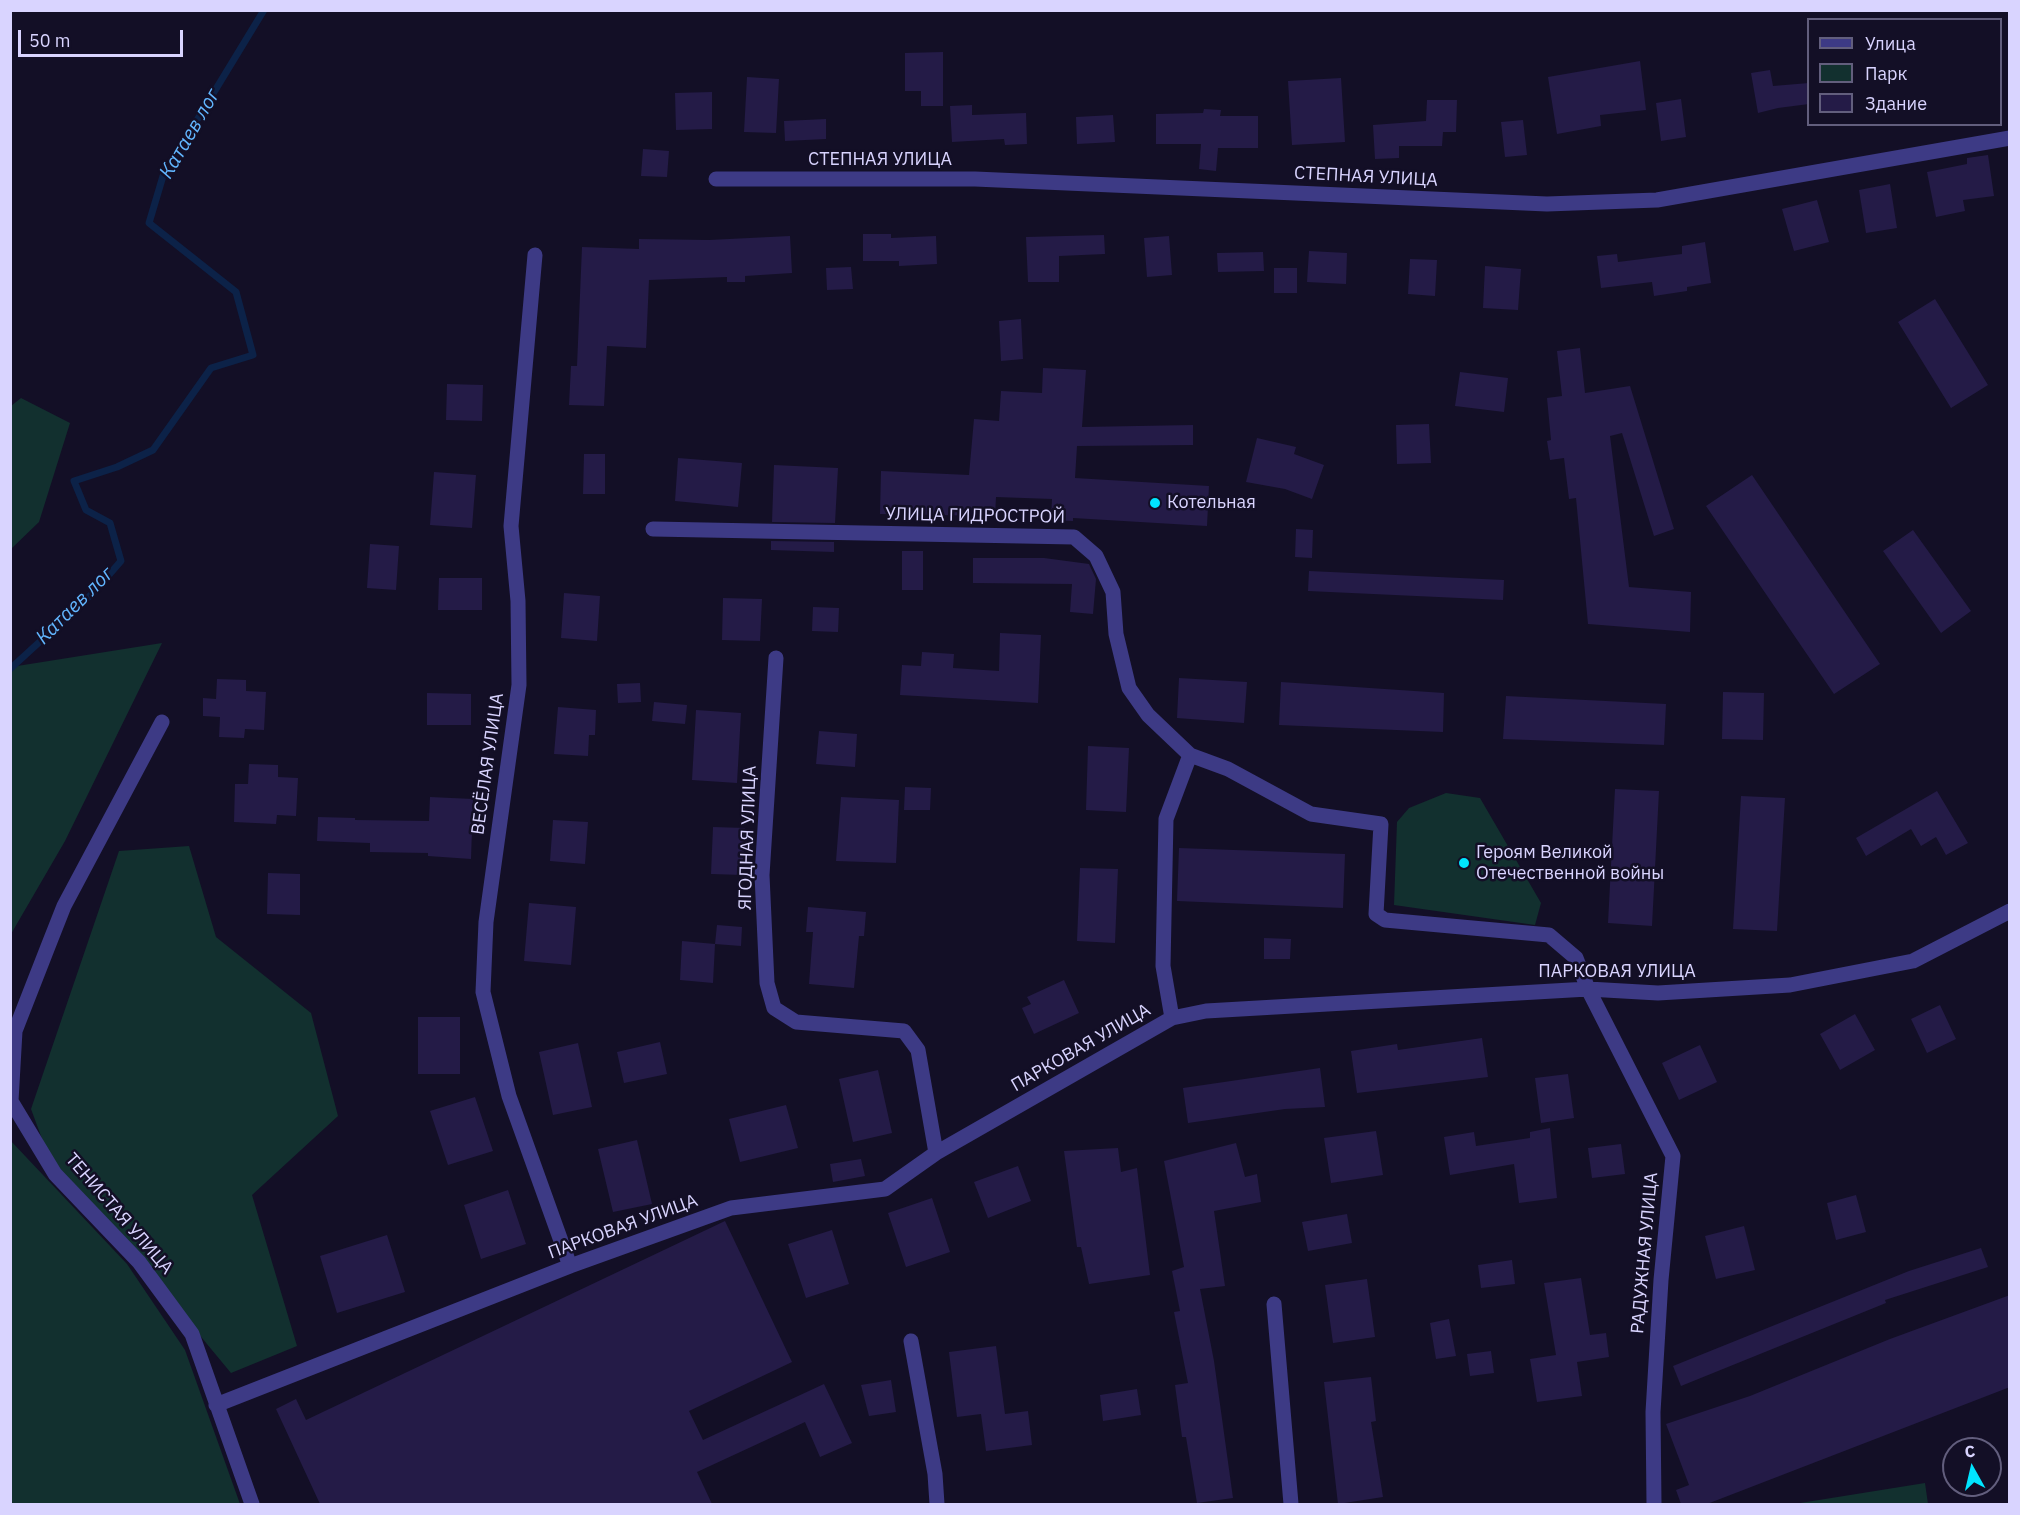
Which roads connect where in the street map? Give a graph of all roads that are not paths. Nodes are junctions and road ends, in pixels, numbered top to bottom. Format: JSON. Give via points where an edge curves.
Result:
{"nodes":[{"id":1,"x":2010,"y":138,"type":"edge"},
{"id":2,"x":716,"y":179,"type":"dead end"},
{"id":3,"x":535,"y":255,"type":"dead end"},
{"id":4,"x":653,"y":529,"type":"dead end"},
{"id":5,"x":776,"y":658,"type":"dead end"},
{"id":6,"x":162,"y":722,"type":"dead end"},
{"id":7,"x":1190,"y":755,"type":"junction"},
{"id":8,"x":2010,"y":911,"type":"edge"},
{"id":9,"x":1588,"y":988,"type":"junction"},
{"id":10,"x":1172,"y":1018,"type":"junction"},
{"id":11,"x":936,"y":1153,"type":"junction"},
{"id":12,"x":570,"y":1266,"type":"junction"},
{"id":13,"x":1274,"y":1305,"type":"dead end"},
{"id":14,"x":911,"y":1341,"type":"dead end"},
{"id":15,"x":216,"y":1405,"type":"junction"},
{"id":16,"x":252,"y":1504,"type":"edge"},
{"id":17,"x":937,"y":1504,"type":"edge"},
{"id":18,"x":1291,"y":1504,"type":"edge"},
{"id":19,"x":1654,"y":1504,"type":"edge"}],
"edges":[{"from":1,"to":2,"type":"street","name":"СТЕПНАЯ УЛИЦА","via":[[1657,200],[1547,204],[975,179]]},
{"from":3,"to":12,"type":"street","name":"ВЕСЁЛАЯ УЛИЦА","via":[[511,526],[518,601],[519,685],[486,922],[483,993],[508,1096]]},
{"from":4,"to":7,"type":"street","name":"УЛИЦА ГИДРОСТРОЙ","via":[[1074,537],[1096,556],[1113,592],[1116,634],[1129,688],[1148,715]]},
{"from":5,"to":11,"type":"street","name":"ЯГОДНАЯ УЛИЦА","via":[[762,874],[767,983],[774,1008],[796,1022],[904,1031],[918,1050]]},
{"from":6,"to":15,"type":"street","name":"ТЕНИСТАЯ УЛИЦА","via":[[64,906],[15,1031],[11,1101],[55,1174],[139,1262],[192,1334]]},
{"from":7,"to":9,"type":"street","name":"УЛИЦА ГИДРОСТРОЙ","via":[[1228,769],[1311,814],[1381,824],[1376,914],[1385,920],[1550,935],[1576,958]]},
{"from":7,"to":10,"type":"street","via":[[1166,819],[1163,966]]},
{"from":8,"to":9,"type":"street","name":"ПАРКОВАЯ УЛИЦА","via":[[1913,961],[1790,985],[1658,993]]},
{"from":9,"to":10,"type":"street","name":"ПАРКОВАЯ УЛИЦА","via":[[1206,1011]]},
{"from":9,"to":19,"type":"street","name":"РАДУЖНАЯ УЛИЦА","via":[[1673,1155],[1655,1379]]},
{"from":10,"to":11,"type":"street","name":"ПАРКОВАЯ УЛИЦА"},
{"from":11,"to":12,"type":"street","name":"ПАРКОВАЯ УЛИЦА","via":[[885,1189],[731,1209]]},
{"from":12,"to":15,"type":"street","name":"ПАРКОВАЯ УЛИЦА"},
{"from":13,"to":18,"type":"street"},
{"from":14,"to":17,"type":"street"},
{"from":15,"to":16,"type":"street","name":"ТЕНИСТАЯ УЛИЦА"}]}
